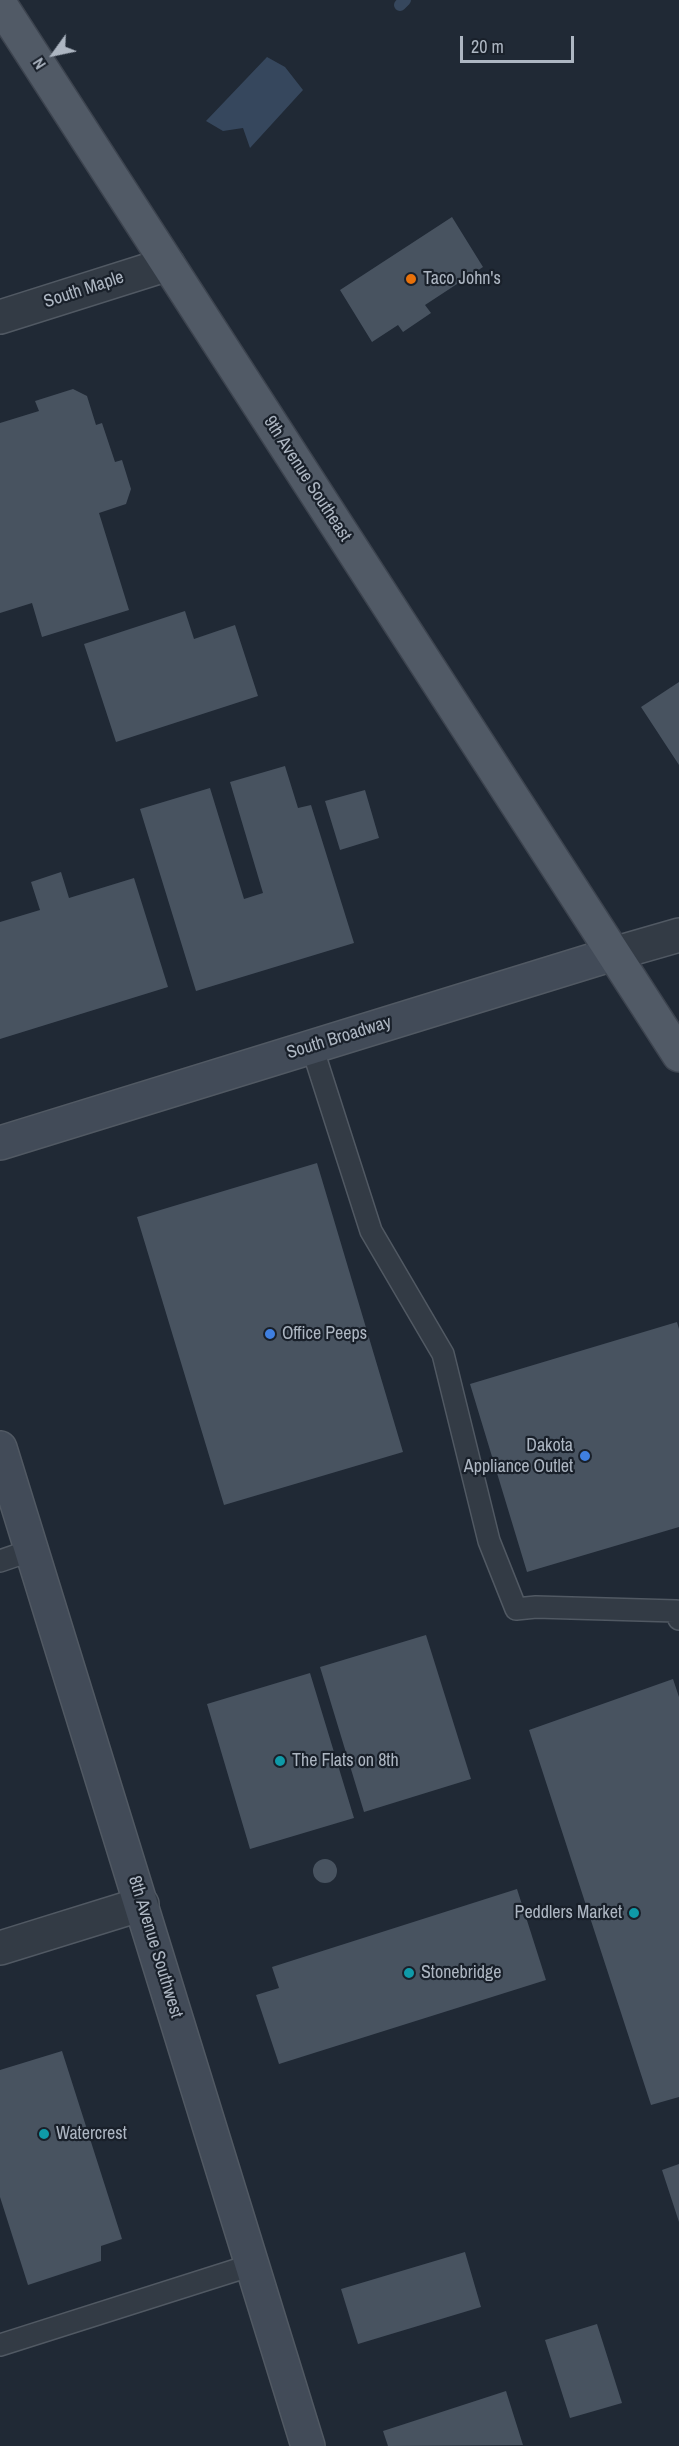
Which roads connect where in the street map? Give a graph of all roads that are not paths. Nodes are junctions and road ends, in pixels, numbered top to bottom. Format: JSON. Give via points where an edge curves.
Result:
{"nodes":[{"id":1,"x":0,"y":4,"type":"edge"},
{"id":2,"x":168,"y":264,"type":"junction"},
{"id":3,"x":0,"y":317,"type":"edge"},
{"id":4,"x":679,"y":935,"type":"edge"},
{"id":5,"x":613,"y":954,"type":"junction"},
{"id":6,"x":312,"y":1047,"type":"junction"},
{"id":7,"x":679,"y":1055,"type":"edge"},
{"id":8,"x":0,"y":1143,"type":"edge"},
{"id":9,"x":0,"y":1448,"type":"edge"},
{"id":10,"x":32,"y":1551,"type":"junction"},
{"id":11,"x":0,"y":1561,"type":"edge"},
{"id":12,"x":679,"y":1619,"type":"edge"},
{"id":13,"x":142,"y":1904,"type":"junction"},
{"id":14,"x":0,"y":1948,"type":"edge"},
{"id":15,"x":252,"y":2265,"type":"junction"},
{"id":16,"x":0,"y":2345,"type":"edge"},
{"id":17,"x":308,"y":2446,"type":"edge"}],
"edges":[{"from":1,"to":2,"type":"main road","name":"9th Avenue Southeast"},
{"from":2,"to":3,"type":"street","name":"South Maple"},
{"from":2,"to":5,"type":"main road","name":"9th Avenue Southeast"},
{"from":4,"to":5,"type":"street","name":"South Broadway"},
{"from":5,"to":6,"type":"street","name":"South Broadway"},
{"from":5,"to":7,"type":"main road","name":"9th Avenue Southeast"},
{"from":6,"to":8,"type":"street","name":"South Broadway"},
{"from":6,"to":12,"type":"lane","via":[[371,1231],[442,1354],[489,1541],[516,1609],[676,1611]]},
{"from":9,"to":10,"type":"street","name":"8th Avenue Southwest"},
{"from":10,"to":11,"type":"lane"},
{"from":10,"to":13,"type":"street","name":"8th Avenue Southwest"},
{"from":13,"to":14,"type":"street"},
{"from":13,"to":15,"type":"street","name":"8th Avenue Southwest"},
{"from":15,"to":16,"type":"lane"},
{"from":15,"to":17,"type":"street","name":"8th Avenue Southwest"}]}
